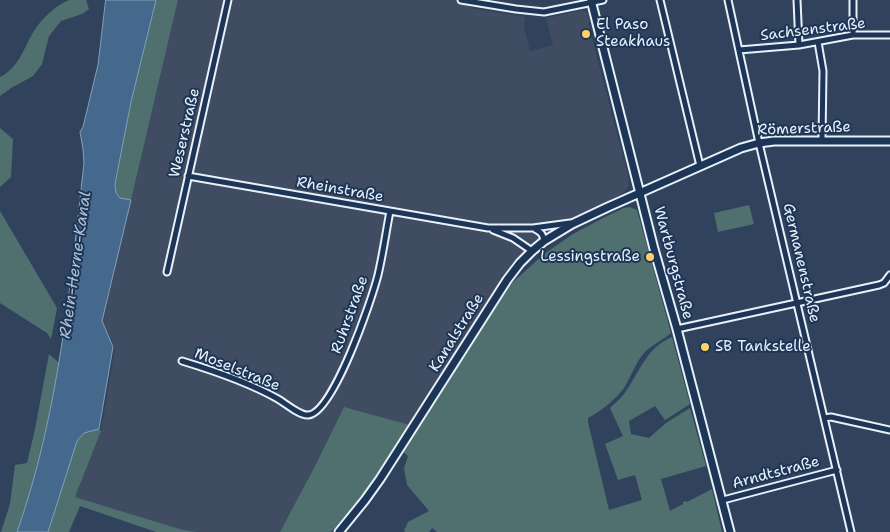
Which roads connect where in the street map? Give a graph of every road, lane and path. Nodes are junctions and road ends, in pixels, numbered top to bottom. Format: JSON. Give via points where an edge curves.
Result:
{"nodes":[{"id":1,"x":228,"y":0,"type":"edge"},
{"id":2,"x":462,"y":0,"type":"edge"},
{"id":3,"x":603,"y":0,"type":"edge"},
{"id":4,"x":660,"y":0,"type":"edge"},
{"id":5,"x":728,"y":0,"type":"edge"},
{"id":6,"x":797,"y":0,"type":"edge"},
{"id":7,"x":853,"y":0,"type":"edge"},
{"id":8,"x":591,"y":1,"type":"edge"},
{"id":9,"x":853,"y":35,"type":"junction"},
{"id":10,"x":890,"y":35,"type":"edge"},
{"id":11,"x":818,"y":42,"type":"junction"},
{"id":12,"x":799,"y":45,"type":"junction"},
{"id":13,"x":739,"y":50,"type":"junction"},
{"id":14,"x":822,"y":140,"type":"junction"},
{"id":15,"x":890,"y":141,"type":"edge"},
{"id":16,"x":759,"y":143,"type":"junction"},
{"id":17,"x":700,"y":166,"type":"junction"},
{"id":18,"x":188,"y":176,"type":"junction"},
{"id":19,"x":640,"y":193,"type":"junction"},
{"id":20,"x":390,"y":211,"type":"junction"},
{"id":21,"x":577,"y":222,"type":"junction"},
{"id":22,"x":488,"y":228,"type":"junction"},
{"id":23,"x":533,"y":228,"type":"junction"},
{"id":24,"x":544,"y":241,"type":"junction"},
{"id":25,"x":532,"y":251,"type":"junction"},
{"id":26,"x":167,"y":272,"type":"dead end"},
{"id":27,"x":890,"y":275,"type":"edge"},
{"id":28,"x":797,"y":303,"type":"junction"},
{"id":29,"x":677,"y":329,"type":"junction"},
{"id":30,"x":182,"y":360,"type":"dead end"},
{"id":31,"x":310,"y":415,"type":"joint"},
{"id":32,"x":824,"y":418,"type":"junction"},
{"id":33,"x":890,"y":430,"type":"edge"},
{"id":34,"x":836,"y":470,"type":"junction"},
{"id":35,"x":723,"y":500,"type":"junction"},
{"id":36,"x":338,"y":532,"type":"edge"},
{"id":37,"x":730,"y":532,"type":"edge"},
{"id":38,"x":851,"y":532,"type":"edge"}],
"edges":[{"from":1,"to":18,"type":"street","name":"Weserstraße"},
{"from":2,"to":8,"type":"street","via":[[544,12]]},
{"from":3,"to":8,"type":"street"},
{"from":4,"to":17,"type":"street"},
{"from":5,"to":13,"type":"street","name":"Germanenstraße"},
{"from":6,"to":12,"type":"street"},
{"from":7,"to":9,"type":"street"},
{"from":8,"to":19,"type":"main road","name":"Wartburgstraße"},
{"from":9,"to":10,"type":"street","name":"Sachsenstraße"},
{"from":9,"to":11,"type":"street","name":"Sachsenstraße"},
{"from":11,"to":12,"type":"street","name":"Sachsenstraße"},
{"from":11,"to":14,"type":"street","via":[[823,71]]},
{"from":12,"to":13,"type":"street","name":"Sachsenstraße"},
{"from":13,"to":16,"type":"street","name":"Germanenstraße"},
{"from":14,"to":15,"type":"main road","name":"Römerstraße"},
{"from":14,"to":16,"type":"main road","name":"Römerstraße"},
{"from":16,"to":17,"type":"main road","name":"Römerstraße"},
{"from":16,"to":28,"type":"street","name":"Germanenstraße"},
{"from":17,"to":19,"type":"main road","name":"Römerstraße"},
{"from":18,"to":20,"type":"street","name":"Rheinstraße"},
{"from":18,"to":26,"type":"street","name":"Weserstraße"},
{"from":19,"to":21,"type":"main road","name":"Kanalstraße"},
{"from":19,"to":29,"type":"main road","name":"Wartburgstraße"},
{"from":20,"to":22,"type":"street","name":"Rheinstraße"},
{"from":20,"to":31,"type":"street","name":"Ruhrstraße","via":[[370,302],[349,357],[330,395]]},
{"from":21,"to":23,"type":"street","name":"Rheinstraße"},
{"from":21,"to":24,"type":"main road","name":"Kanalstraße"},
{"from":22,"to":23,"type":"street","name":"Rheinstraße"},
{"from":22,"to":25,"type":"street","name":"Rheinstraße","via":[[513,238]]},
{"from":23,"to":24,"type":"street","via":[[542,234]]},
{"from":24,"to":25,"type":"main road","name":"Kanalstraße"},
{"from":25,"to":36,"type":"main road","name":"Kanalstraße","via":[[507,280],[380,479]]},
{"from":27,"to":28,"type":"street","via":[[879,285]]},
{"from":28,"to":29,"type":"street"},
{"from":28,"to":32,"type":"street","name":"Germanenstraße"},
{"from":29,"to":35,"type":"main road","name":"Wartburgstraße"},
{"from":30,"to":31,"type":"street","name":"Moselstraße","via":[[257,388],[304,415]]},
{"from":32,"to":33,"type":"street"},
{"from":32,"to":34,"type":"street","name":"Germanenstraße"},
{"from":34,"to":35,"type":"street","name":"Arndtstraße"},
{"from":34,"to":38,"type":"street","name":"Germanenstraße"},
{"from":35,"to":37,"type":"main road","name":"Wartburgstraße"}]}
